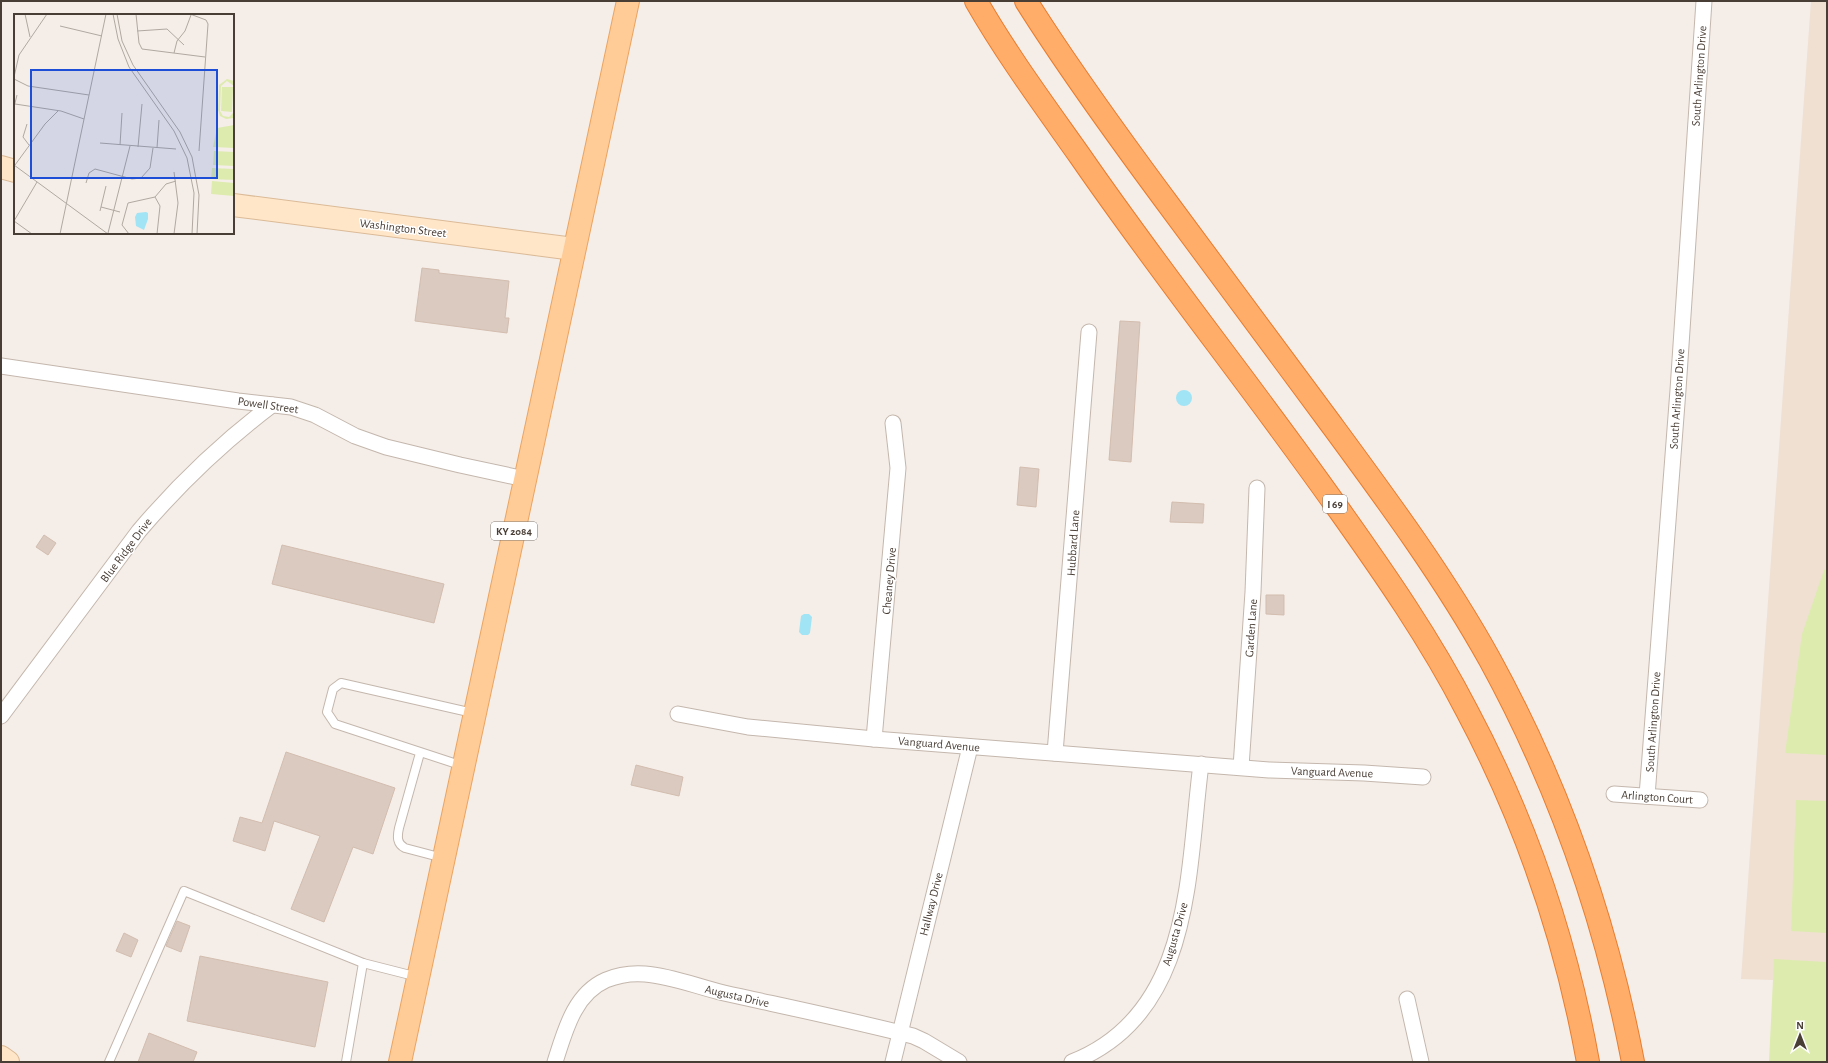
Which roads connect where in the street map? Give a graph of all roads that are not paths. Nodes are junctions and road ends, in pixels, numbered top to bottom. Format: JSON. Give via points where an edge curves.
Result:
{"nodes":[{"id":1,"x":628,"y":1,"type":"edge"},
{"id":2,"x":976,"y":1,"type":"edge"},
{"id":3,"x":1026,"y":1,"type":"edge"},
{"id":4,"x":1704,"y":1,"type":"edge"},
{"id":5,"x":1,"y":167,"type":"edge"},
{"id":6,"x":14,"y":171,"type":"edge"},
{"id":7,"x":234,"y":205,"type":"edge"},
{"id":8,"x":574,"y":249,"type":"junction"},
{"id":9,"x":1089,"y":332,"type":"dead end"},
{"id":10,"x":1,"y":366,"type":"edge"},
{"id":11,"x":272,"y":405,"type":"junction"},
{"id":12,"x":894,"y":423,"type":"dead end"},
{"id":13,"x":525,"y":479,"type":"junction"},
{"id":14,"x":1257,"y":488,"type":"dead end"},
{"id":15,"x":476,"y":714,"type":"junction"},
{"id":16,"x":678,"y":714,"type":"dead end"},
{"id":17,"x":1,"y":716,"type":"edge"},
{"id":18,"x":874,"y":739,"type":"junction"},
{"id":19,"x":970,"y":747,"type":"junction"},
{"id":20,"x":420,"y":753,"type":"junction"},
{"id":21,"x":1055,"y":753,"type":"junction"},
{"id":22,"x":1201,"y":764,"type":"junction"},
{"id":23,"x":463,"y":766,"type":"junction"},
{"id":24,"x":1241,"y":767,"type":"junction"},
{"id":25,"x":1423,"y":778,"type":"dead end"},
{"id":26,"x":1614,"y":794,"type":"dead end"},
{"id":27,"x":1647,"y":796,"type":"junction"},
{"id":28,"x":1700,"y":800,"type":"dead end"},
{"id":29,"x":444,"y":858,"type":"junction"},
{"id":30,"x":363,"y":963,"type":"junction"},
{"id":31,"x":418,"y":977,"type":"junction"},
{"id":32,"x":1407,"y":999,"type":"dead end"},
{"id":33,"x":900,"y":1033,"type":"junction"},
{"id":34,"x":1,"y":1057,"type":"edge"},
{"id":35,"x":8,"y":1062,"type":"edge"},
{"id":36,"x":109,"y":1062,"type":"edge"},
{"id":37,"x":346,"y":1062,"type":"edge"},
{"id":38,"x":400,"y":1062,"type":"edge"},
{"id":39,"x":555,"y":1062,"type":"edge"},
{"id":40,"x":893,"y":1062,"type":"edge"},
{"id":41,"x":959,"y":1062,"type":"edge"},
{"id":42,"x":1072,"y":1062,"type":"edge"},
{"id":43,"x":1421,"y":1062,"type":"edge"},
{"id":44,"x":1588,"y":1062,"type":"edge"},
{"id":45,"x":1633,"y":1062,"type":"edge"}],
"edges":[{"from":1,"to":8,"type":"main road","number":"KY 2084"},
{"from":2,"to":44,"type":"highway","number":"I 69","via":[[1001,43],[1126,223],[1364,545],[1436,656],[1489,754],[1535,863],[1565,957]]},
{"from":3,"to":45,"type":"highway","via":[[1052,44],[1111,126],[1371,479],[1430,563],[1489,658],[1538,757],[1579,858],[1611,962]]},
{"from":4,"to":27,"type":"street","name":"South Arlington Drive"},
{"from":5,"to":6,"type":"street"},
{"from":7,"to":8,"type":"street","name":"Washington Street"},
{"from":8,"to":13,"type":"main road","number":"KY 2084"},
{"from":9,"to":21,"type":"street","name":"Hubbard Lane"},
{"from":10,"to":11,"type":"street","name":"Powell Street"},
{"from":11,"to":13,"type":"street","name":"Powell Street","via":[[303,410],[354,436],[386,447]]},
{"from":11,"to":17,"type":"street","name":"Blue Ridge Drive","via":[[240,429],[187,479],[139,530]]},
{"from":12,"to":18,"type":"street","name":"Cheaney Drive","via":[[898,468]]},
{"from":13,"to":15,"type":"main road","number":"KY 2084"},
{"from":14,"to":24,"type":"street","name":"Garden Lane"},
{"from":15,"to":20,"type":"lane","via":[[341,683],[333,689],[327,712],[335,724]]},
{"from":15,"to":23,"type":"main road","number":"KY 2084"},
{"from":16,"to":18,"type":"street","name":"Vanguard Avenue","via":[[748,727]]},
{"from":18,"to":19,"type":"street","name":"Vanguard Avenue"},
{"from":19,"to":21,"type":"street","name":"Vanguard Avenue"},
{"from":19,"to":33,"type":"street","name":"Hallway Drive"},
{"from":20,"to":23,"type":"lane"},
{"from":20,"to":29,"type":"lane","via":[[399,828],[399,842],[405,848]]},
{"from":21,"to":22,"type":"street","name":"Vanguard Avenue"},
{"from":22,"to":24,"type":"street","name":"Vanguard Avenue"},
{"from":22,"to":42,"type":"street","name":"Augusta Drive","via":[[1189,880],[1167,966],[1146,1006],[1132,1022],[1103,1046]]},
{"from":23,"to":29,"type":"main road","number":"KY 2084"},
{"from":24,"to":25,"type":"street","name":"Vanguard Avenue"},
{"from":26,"to":27,"type":"street","name":"Arlington Court"},
{"from":27,"to":28,"type":"street","name":"Arlington Court"},
{"from":29,"to":31,"type":"main road","number":"KY 2084"},
{"from":30,"to":31,"type":"lane"},
{"from":30,"to":36,"type":"lane","via":[[184,890]]},
{"from":30,"to":37,"type":"lane"},
{"from":31,"to":38,"type":"main road","number":"KY 2084"},
{"from":32,"to":43,"type":"street"},
{"from":33,"to":39,"type":"street","name":"Augusta Drive","via":[[658,976],[632,974],[606,981],[584,997],[575,1009]]},
{"from":33,"to":40,"type":"street","name":"Hallway Drive"},
{"from":33,"to":41,"type":"street","name":"Augusta Drive","via":[[924,1041]]},
{"from":34,"to":35,"type":"street"}]}
